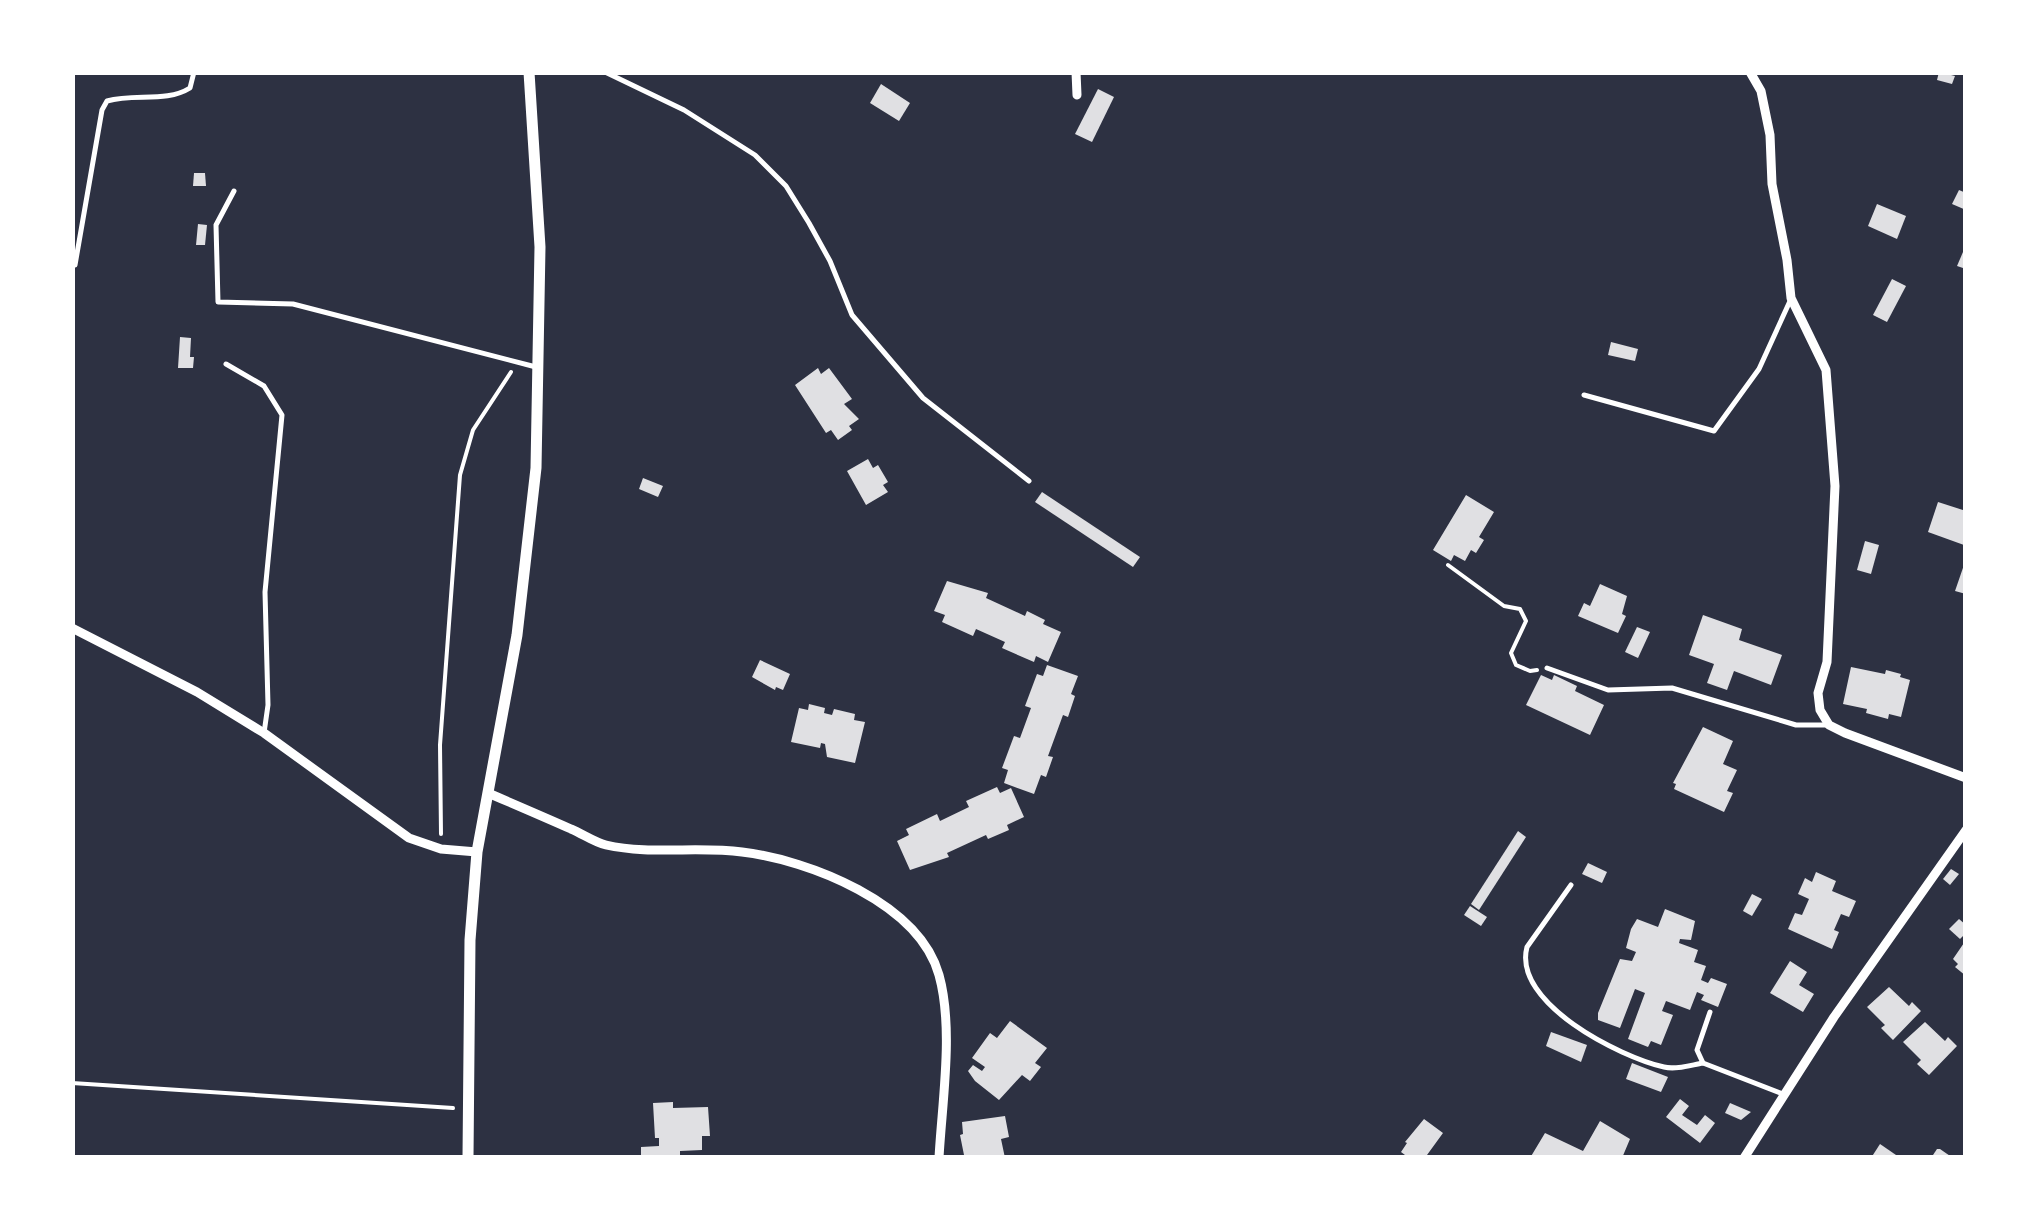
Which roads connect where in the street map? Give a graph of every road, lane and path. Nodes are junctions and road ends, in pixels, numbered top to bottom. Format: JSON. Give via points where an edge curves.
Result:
{"nodes":[{"id":1,"x":194,"y":72,"type":"edge"},
{"id":2,"x":529,"y":72,"type":"edge"},
{"id":3,"x":604,"y":72,"type":"edge"},
{"id":4,"x":1076,"y":72,"type":"edge"},
{"id":5,"x":1750,"y":72,"type":"edge"},
{"id":6,"x":1078,"y":95,"type":"dead end"},
{"id":7,"x":234,"y":191,"type":"dead end"},
{"id":8,"x":75,"y":265,"type":"dead end"},
{"id":9,"x":1791,"y":298,"type":"junction"},
{"id":10,"x":226,"y":364,"type":"dead end"},
{"id":11,"x":516,"y":364,"type":"junction"},
{"id":12,"x":539,"y":368,"type":"junction"},
{"id":13,"x":1584,"y":395,"type":"dead end"},
{"id":14,"x":1029,"y":480,"type":"dead end"},
{"id":15,"x":1448,"y":565,"type":"dead end"},
{"id":16,"x":72,"y":628,"type":"edge"},
{"id":17,"x":1547,"y":668,"type":"joint"},
{"id":18,"x":1829,"y":725,"type":"junction"},
{"id":19,"x":264,"y":733,"type":"junction"},
{"id":20,"x":1966,"y":778,"type":"edge"},
{"id":21,"x":488,"y":792,"type":"junction"},
{"id":22,"x":1966,"y":830,"type":"edge"},
{"id":23,"x":440,"y":849,"type":"junction"},
{"id":24,"x":478,"y":852,"type":"junction"},
{"id":25,"x":1572,"y":885,"type":"dead end"},
{"id":26,"x":1710,"y":1012,"type":"dead end"},
{"id":27,"x":1703,"y":1063,"type":"junction"},
{"id":28,"x":72,"y":1083,"type":"edge"},
{"id":29,"x":1783,"y":1094,"type":"junction"},
{"id":30,"x":468,"y":1108,"type":"junction"},
{"id":31,"x":468,"y":1158,"type":"edge"},
{"id":32,"x":940,"y":1158,"type":"edge"},
{"id":33,"x":1744,"y":1158,"type":"edge"}],
"edges":[{"from":1,"to":8,"type":"lane","via":[[190,88],[177,96],[107,101]]},
{"from":2,"to":12,"type":"street","via":[[538,188]]},
{"from":3,"to":14,"type":"lane","via":[[756,155],[809,223],[852,314],[923,398]]},
{"from":4,"to":6,"type":"street"},
{"from":5,"to":9,"type":"street","via":[[1762,91],[1770,135]]},
{"from":7,"to":11,"type":"lane","via":[[216,225],[218,302],[293,304]]},
{"from":9,"to":13,"type":"lane","via":[[1759,370],[1714,431]]},
{"from":9,"to":18,"type":"street","via":[[1826,370],[1836,486],[1827,662],[1818,694]]},
{"from":10,"to":19,"type":"lane","via":[[264,386],[282,415],[266,592]]},
{"from":11,"to":12,"type":"lane"},
{"from":11,"to":23,"type":"path","via":[[472,430],[460,475],[440,744]]},
{"from":12,"to":21,"type":"street","via":[[525,575]]},
{"from":15,"to":17,"type":"path","via":[[1504,606],[1520,610],[1526,621],[1510,654],[1530,672]]},
{"from":16,"to":19,"type":"street"},
{"from":17,"to":18,"type":"lane","via":[[1608,690],[1672,688],[1796,725]]},
{"from":18,"to":20,"type":"street"},
{"from":19,"to":23,"type":"street","via":[[409,838]]},
{"from":21,"to":24,"type":"street"},
{"from":21,"to":32,"type":"street","via":[[602,844],[789,860],[861,890],[891,912],[931,956],[940,977]]},
{"from":22,"to":29,"type":"street"},
{"from":23,"to":24,"type":"street"},
{"from":24,"to":30,"type":"street"},
{"from":25,"to":27,"type":"lane","via":[[1527,948],[1527,972],[1538,990],[1591,1038],[1667,1068]]},
{"from":26,"to":27,"type":"lane","via":[[1696,1050]]},
{"from":27,"to":29,"type":"lane"},
{"from":28,"to":30,"type":"path"},
{"from":29,"to":33,"type":"street"},
{"from":30,"to":31,"type":"street"}]}
